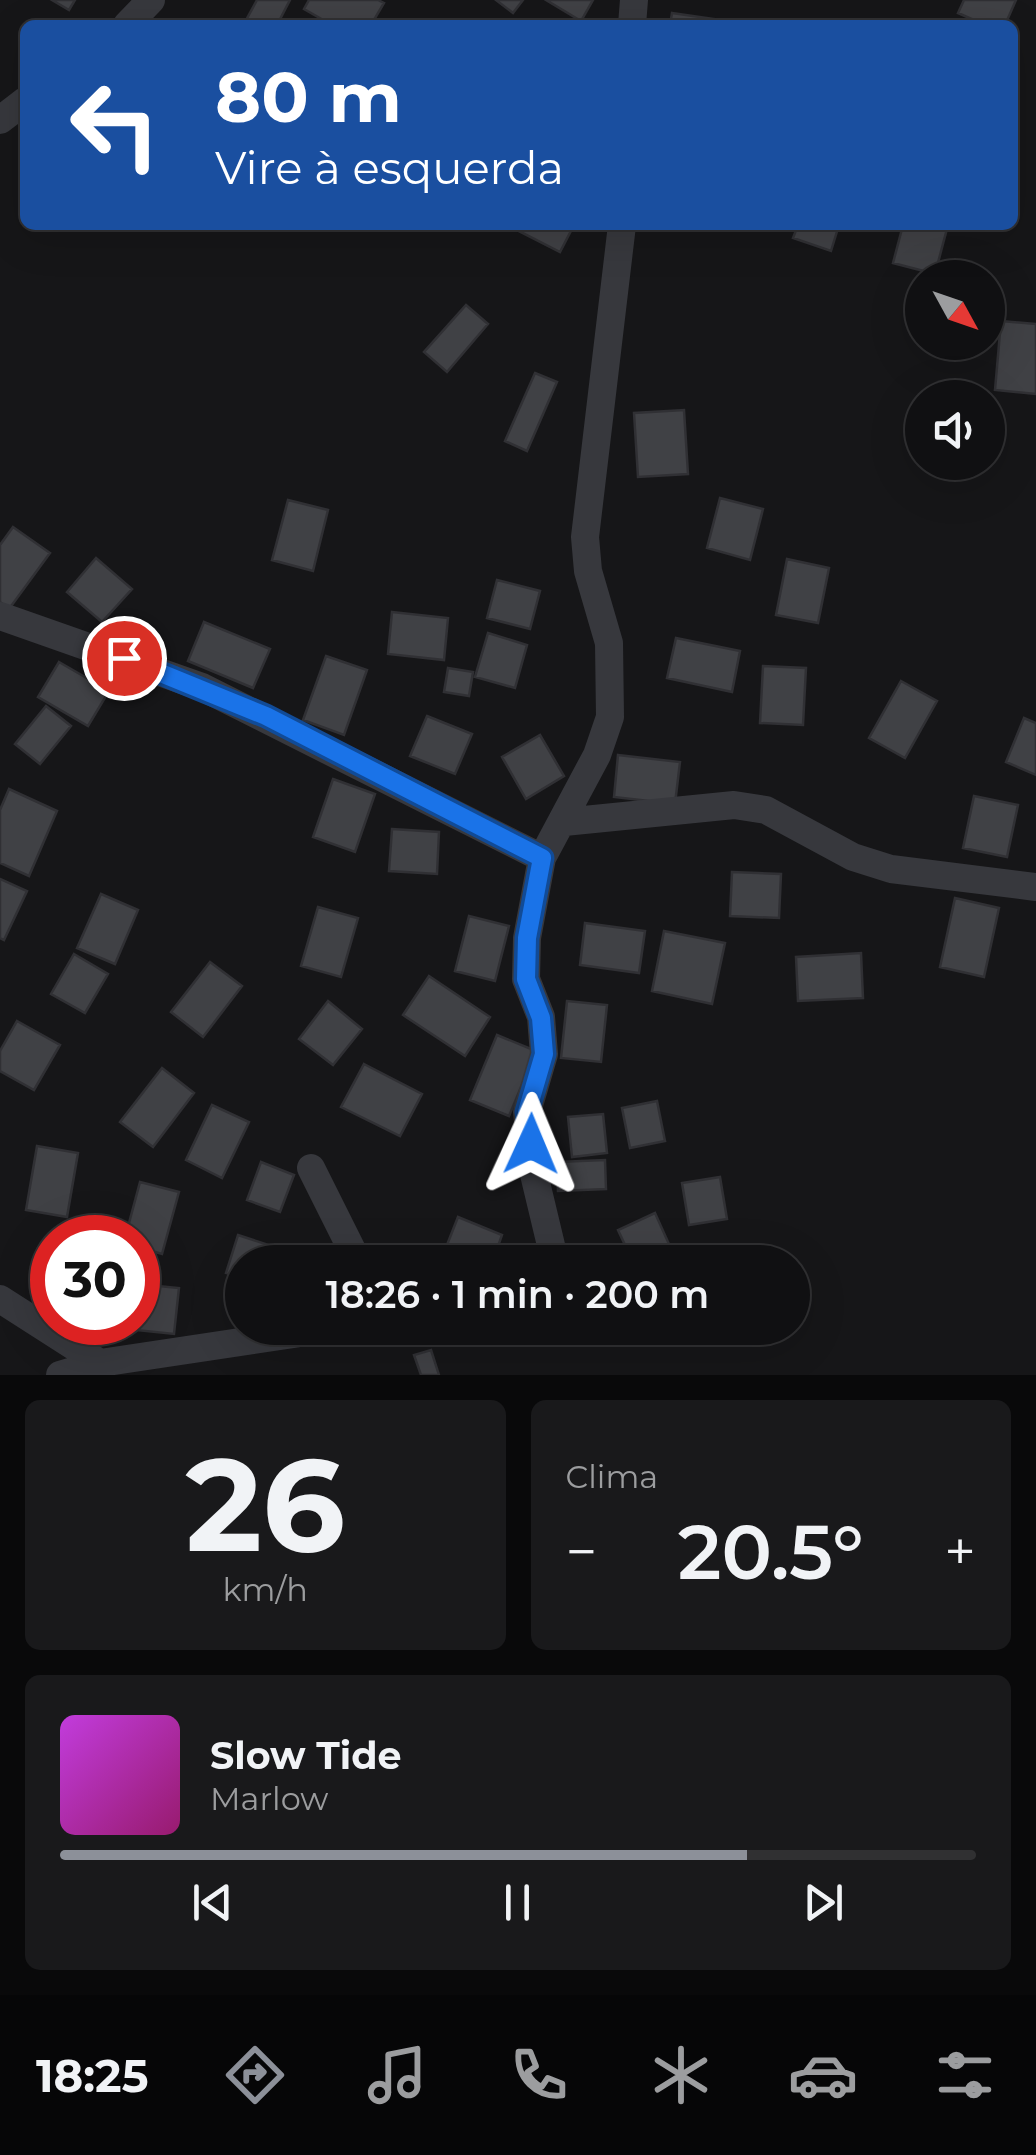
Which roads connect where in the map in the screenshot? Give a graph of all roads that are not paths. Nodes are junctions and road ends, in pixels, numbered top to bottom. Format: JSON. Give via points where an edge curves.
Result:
{"nodes":[{"id":1,"x":150,"y":0,"type":"edge"},
{"id":2,"x":132,"y":20,"type":"edge"},
{"id":3,"x":621,"y":230,"type":"edge"},
{"id":4,"x":0,"y":616,"type":"edge"},
{"id":5,"x":564,"y":822,"type":"junction"},
{"id":6,"x":542,"y":858,"type":"junction"},
{"id":7,"x":1036,"y":887,"type":"edge"},
{"id":8,"x":311,"y":1168,"type":"dead end"},
{"id":9,"x":350,"y":1245,"type":"edge"},
{"id":10,"x":551,"y":1245,"type":"edge"},
{"id":11,"x":0,"y":1298,"type":"edge"},
{"id":12,"x":225,"y":1344,"type":"edge"},
{"id":13,"x":100,"y":1362,"type":"junction"},
{"id":14,"x":60,"y":1375,"type":"edge"}],
"edges":[{"from":1,"to":2,"type":"street"},
{"from":3,"to":5,"type":"street","via":[[585,538],[609,643],[610,718]]},
{"from":4,"to":6,"type":"street","via":[[216,693]]},
{"from":5,"to":6,"type":"street"},
{"from":5,"to":7,"type":"street","via":[[734,805],[766,810],[853,857],[891,869]]},
{"from":6,"to":10,"type":"street","via":[[526,979],[541,1018],[544,1054],[527,1112]]},
{"from":8,"to":9,"type":"street"},
{"from":11,"to":13,"type":"street"},
{"from":12,"to":13,"type":"street"},
{"from":13,"to":14,"type":"street"}]}
